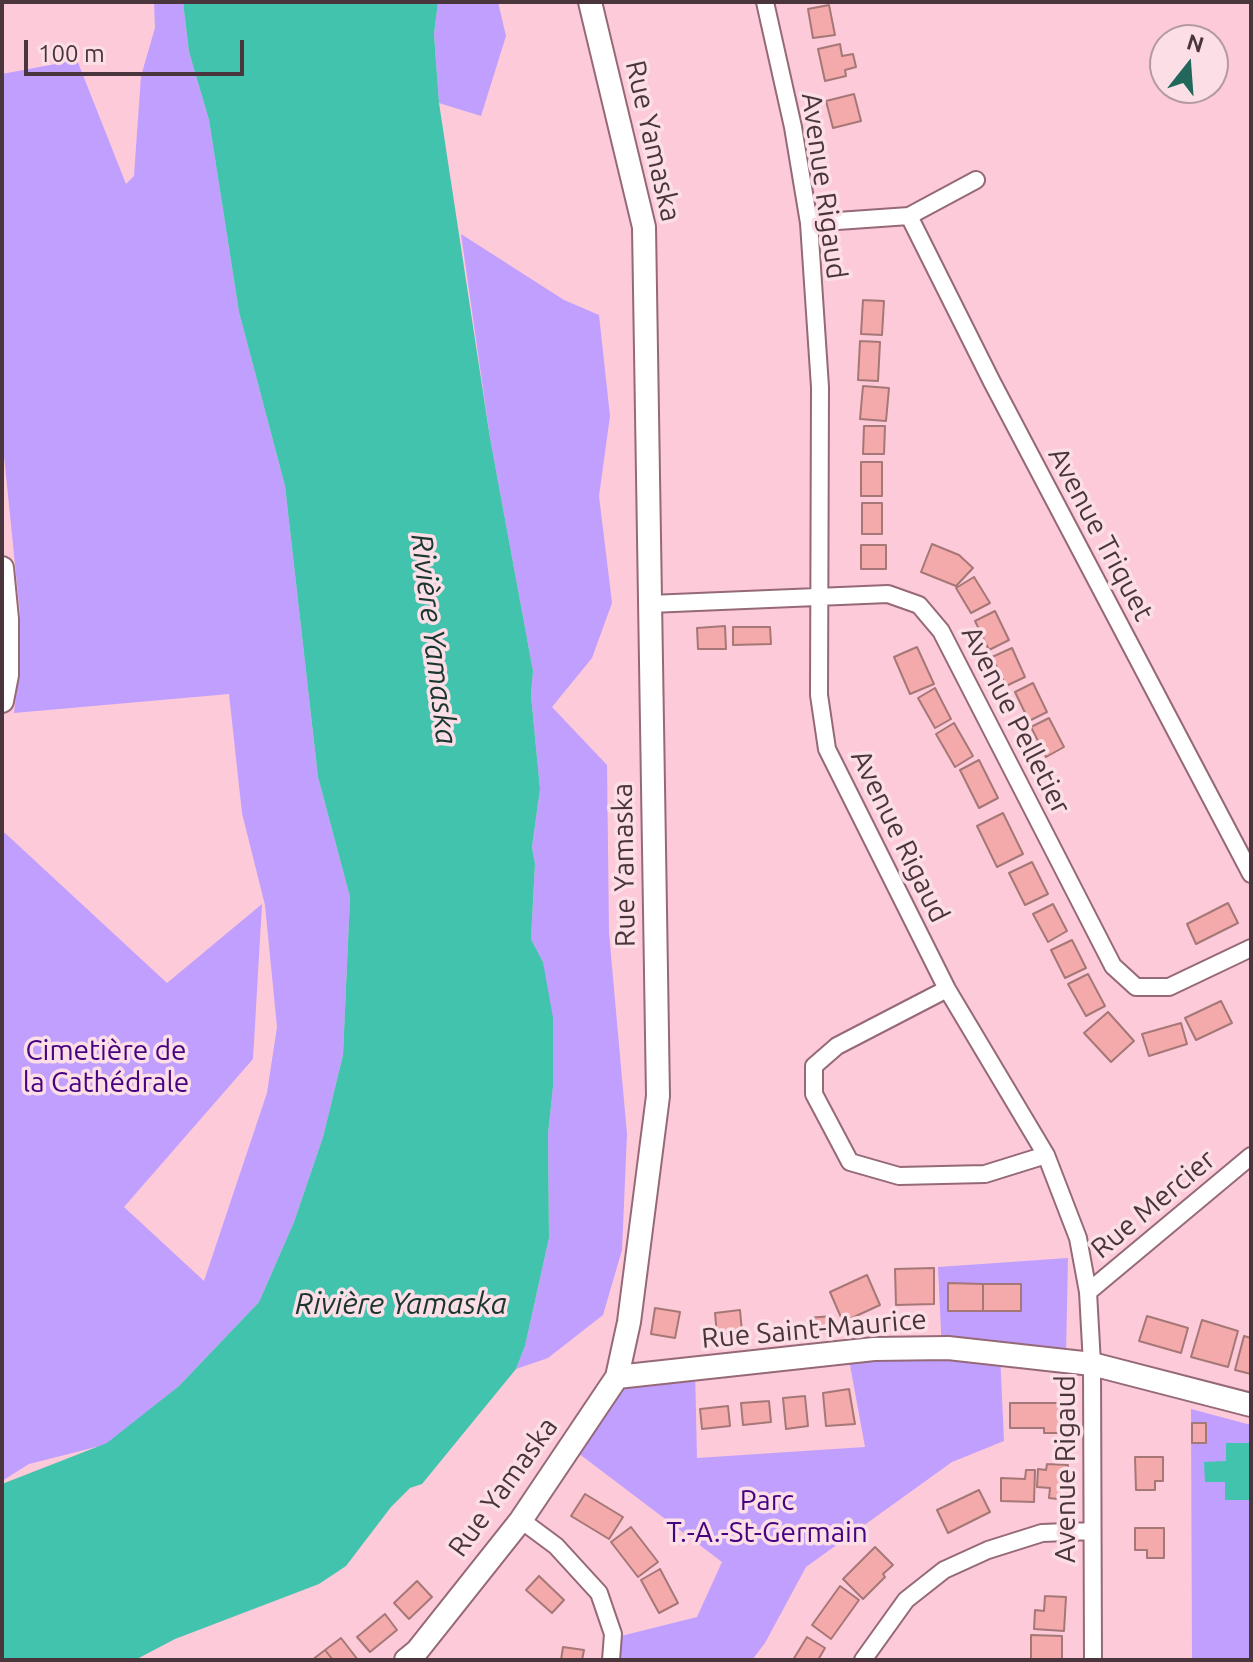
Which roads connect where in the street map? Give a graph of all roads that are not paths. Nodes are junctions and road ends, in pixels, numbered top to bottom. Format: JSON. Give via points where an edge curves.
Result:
{"nodes":[{"id":1,"x":590,"y":2,"type":"edge"},
{"id":2,"x":765,"y":2,"type":"edge"},
{"id":3,"x":976,"y":180,"type":"dead end"},
{"id":4,"x":909,"y":216,"type":"junction"},
{"id":5,"x":809,"y":223,"type":"junction"},
{"id":6,"x":2,"y":568,"type":"edge"},
{"id":7,"x":820,"y":595,"type":"junction"},
{"id":8,"x":650,"y":604,"type":"junction"},
{"id":9,"x":2,"y":701,"type":"edge"},
{"id":10,"x":1251,"y":874,"type":"edge"},
{"id":11,"x":1251,"y":948,"type":"edge"},
{"id":12,"x":947,"y":989,"type":"junction"},
{"id":13,"x":1046,"y":1155,"type":"junction"},
{"id":14,"x":1251,"y":1156,"type":"edge"},
{"id":15,"x":1088,"y":1292,"type":"junction"},
{"id":16,"x":1092,"y":1364,"type":"junction"},
{"id":17,"x":617,"y":1377,"type":"junction"},
{"id":18,"x":1251,"y":1405,"type":"edge"},
{"id":19,"x":521,"y":1520,"type":"junction"},
{"id":20,"x":1092,"y":1531,"type":"junction"},
{"id":21,"x":406,"y":1660,"type":"edge"},
{"id":22,"x":611,"y":1660,"type":"edge"},
{"id":23,"x":863,"y":1660,"type":"edge"},
{"id":24,"x":1093,"y":1660,"type":"edge"}],
"edges":[{"from":1,"to":8,"type":"street","name":"Rue Yamaska","via":[[644,227]]},
{"from":2,"to":5,"type":"street","name":"Avenue Rigaud"},
{"from":3,"to":4,"type":"street"},
{"from":4,"to":5,"type":"street"},
{"from":4,"to":10,"type":"street","name":"Avenue Triquet"},
{"from":5,"to":7,"type":"street","name":"Avenue Rigaud","via":[[820,387]]},
{"from":6,"to":9,"type":"street","via":[[7,675]]},
{"from":7,"to":8,"type":"street","name":"Avenue Pelletier"},
{"from":7,"to":11,"type":"street","name":"Avenue Pelletier","via":[[888,594],[919,605],[941,631],[1113,966],[1136,987],[1169,987]]},
{"from":7,"to":12,"type":"street","name":"Avenue Rigaud","via":[[819,695],[827,749]]},
{"from":8,"to":17,"type":"street","name":"Rue Yamaska","via":[[658,1096]]},
{"from":12,"to":13,"type":"street","name":"Avenue Rigaud"},
{"from":12,"to":13,"type":"street","via":[[837,1046],[814,1066],[814,1094],[850,1162],[899,1176],[985,1174]]},
{"from":13,"to":15,"type":"street","name":"Avenue Rigaud","via":[[1078,1238]]},
{"from":14,"to":15,"type":"street","name":"Rue Mercier"},
{"from":15,"to":16,"type":"street","name":"Avenue Rigaud"},
{"from":16,"to":17,"type":"street","name":"Rue Saint-Maurice","via":[[948,1348],[874,1349]]},
{"from":16,"to":18,"type":"street","name":"Rue Saint-Maurice"},
{"from":16,"to":20,"type":"street","name":"Avenue Rigaud"},
{"from":17,"to":19,"type":"street","name":"Rue Yamaska"},
{"from":19,"to":21,"type":"street","name":"Rue Yamaska"},
{"from":19,"to":22,"type":"street","via":[[556,1546],[599,1593],[613,1634]]},
{"from":20,"to":23,"type":"street","via":[[1042,1533],[944,1570],[906,1600]]},
{"from":20,"to":24,"type":"street","name":"Avenue Rigaud"}]}
